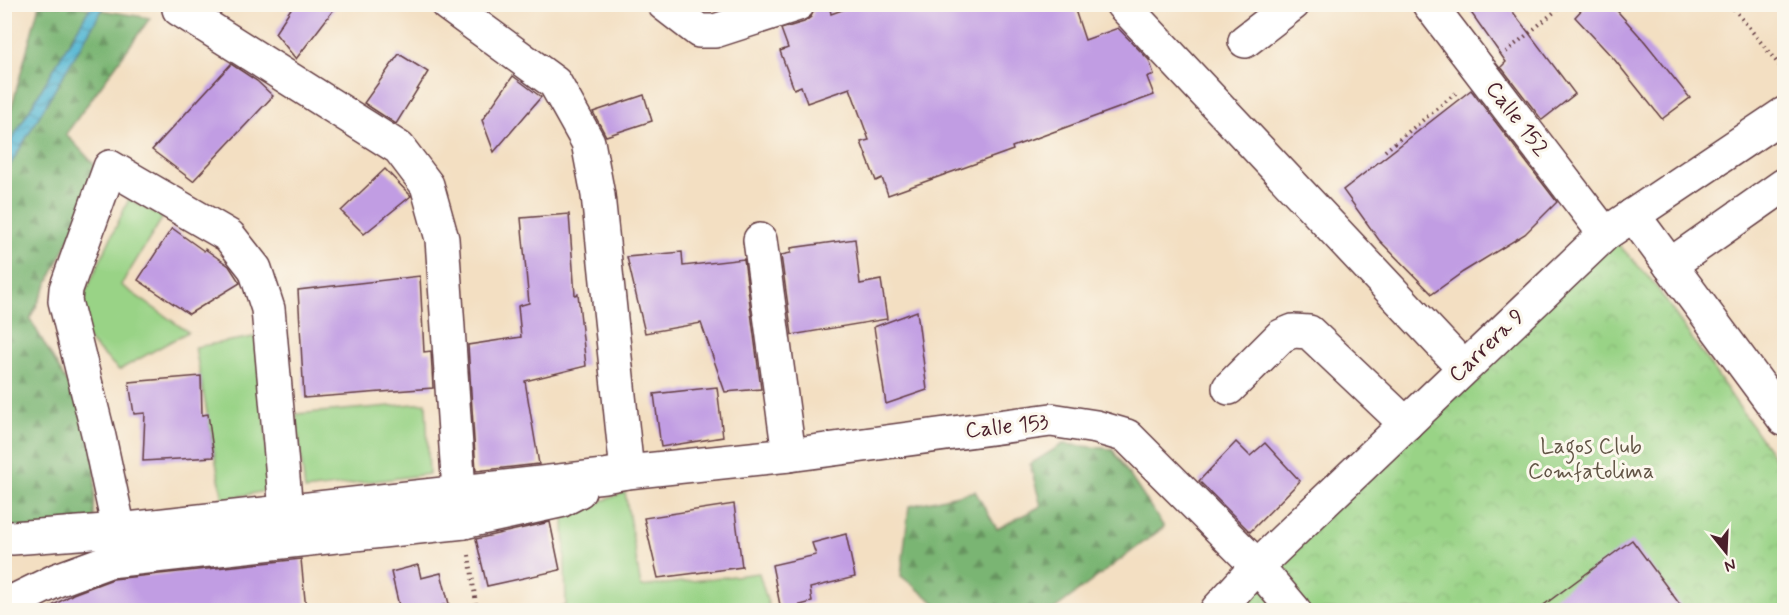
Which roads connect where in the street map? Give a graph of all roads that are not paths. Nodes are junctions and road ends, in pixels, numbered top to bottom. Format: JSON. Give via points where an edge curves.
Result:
{"nodes":[{"id":1,"x":182,"y":4,"type":"edge"},
{"id":2,"x":447,"y":4,"type":"edge"},
{"id":3,"x":664,"y":4,"type":"edge"},
{"id":4,"x":798,"y":4,"type":"edge"},
{"id":5,"x":1122,"y":4,"type":"edge"},
{"id":6,"x":1293,"y":4,"type":"edge"},
{"id":7,"x":1429,"y":4,"type":"edge"},
{"id":8,"x":1245,"y":41,"type":"dead end"},
{"id":9,"x":1785,"y":114,"type":"edge"},
{"id":10,"x":1785,"y":185,"type":"edge"},
{"id":11,"x":1633,"y":215,"type":"junction"},
{"id":12,"x":1605,"y":234,"type":"junction"},
{"id":13,"x":760,"y":240,"type":"dead end"},
{"id":14,"x":1670,"y":265,"type":"junction"},
{"id":15,"x":1464,"y":369,"type":"junction"},
{"id":16,"x":1229,"y":388,"type":"dead end"},
{"id":17,"x":1785,"y":419,"type":"edge"},
{"id":18,"x":1406,"y":424,"type":"junction"},
{"id":19,"x":789,"y":455,"type":"junction"},
{"id":20,"x":615,"y":474,"type":"junction"},
{"id":21,"x":462,"y":506,"type":"junction"},
{"id":22,"x":286,"y":511,"type":"junction"},
{"id":23,"x":119,"y":530,"type":"junction"},
{"id":24,"x":7,"y":537,"type":"edge"},
{"id":25,"x":1257,"y":566,"type":"junction"},
{"id":26,"x":4,"y":606,"type":"edge"},
{"id":27,"x":1217,"y":610,"type":"edge"},
{"id":28,"x":1294,"y":610,"type":"edge"}],
"edges":[{"from":1,"to":21,"type":"street","via":[[179,9],[399,148],[428,185],[442,239]]},
{"from":2,"to":20,"type":"street","via":[[555,83],[588,142],[598,195]]},
{"from":3,"to":4,"type":"street","via":[[699,31],[715,31]]},
{"from":5,"to":15,"type":"street"},
{"from":6,"to":8,"type":"street"},
{"from":7,"to":12,"type":"street","name":"Calle 152"},
{"from":9,"to":11,"type":"street","name":"Carrera 9"},
{"from":10,"to":14,"type":"street"},
{"from":11,"to":12,"type":"street","name":"Carrera 9"},
{"from":11,"to":14,"type":"street"},
{"from":12,"to":15,"type":"street","name":"Carrera 9"},
{"from":13,"to":19,"type":"street"},
{"from":14,"to":17,"type":"street"},
{"from":15,"to":18,"type":"street","name":"Carrera 9"},
{"from":16,"to":18,"type":"street","via":[[1281,336],[1293,331],[1309,332]]},
{"from":18,"to":25,"type":"street","name":"Carrera 9"},
{"from":19,"to":20,"type":"street","name":"Calle 153"},
{"from":19,"to":25,"type":"street","name":"Calle 153","via":[[1051,420],[1096,428],[1127,436]]},
{"from":20,"to":21,"type":"street","name":"Calle 153"},
{"from":21,"to":22,"type":"street"},
{"from":21,"to":26,"type":"street","via":[[109,561],[57,580]]},
{"from":22,"to":23,"type":"street"},
{"from":22,"to":23,"type":"street","via":[[268,309],[255,269],[229,236],[110,167],[65,301]]},
{"from":23,"to":24,"type":"street"},
{"from":25,"to":27,"type":"street","name":"Carrera 9"},
{"from":25,"to":28,"type":"street","name":"Calle 153"}]}
